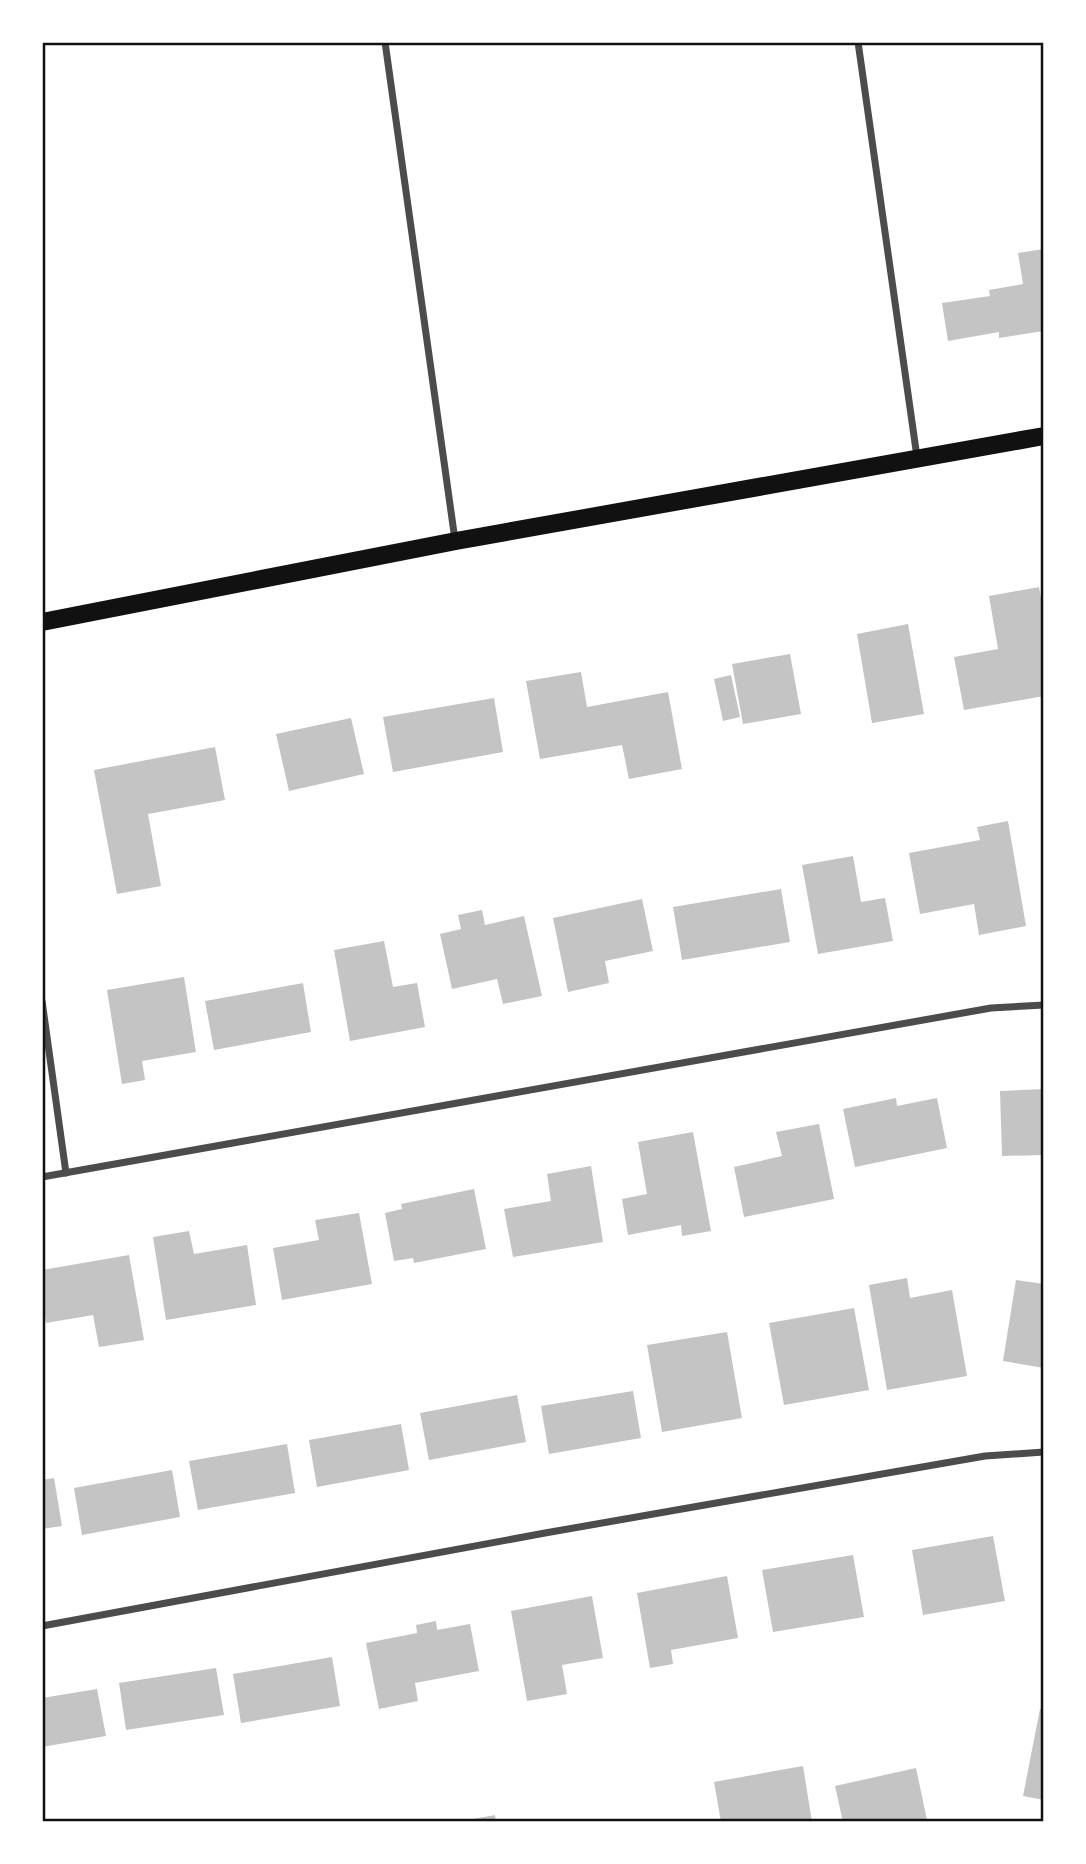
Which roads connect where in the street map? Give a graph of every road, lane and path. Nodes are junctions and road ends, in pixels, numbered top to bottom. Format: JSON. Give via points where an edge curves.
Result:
{"nodes":[{"id":1,"x":385,"y":42,"type":"edge"},
{"id":2,"x":858,"y":42,"type":"edge"},
{"id":3,"x":1044,"y":436,"type":"edge"},
{"id":4,"x":918,"y":459,"type":"junction"},
{"id":5,"x":456,"y":541,"type":"junction"},
{"id":6,"x":42,"y":622,"type":"edge"},
{"id":7,"x":42,"y":1001,"type":"edge"},
{"id":8,"x":1044,"y":1005,"type":"edge"},
{"id":9,"x":66,"y":1173,"type":"junction"},
{"id":10,"x":42,"y":1177,"type":"edge"},
{"id":11,"x":1044,"y":1452,"type":"edge"},
{"id":12,"x":42,"y":1626,"type":"edge"}],
"edges":[{"from":1,"to":5,"type":"street"},
{"from":2,"to":4,"type":"street"},
{"from":3,"to":4,"type":"main road"},
{"from":4,"to":5,"type":"main road"},
{"from":5,"to":6,"type":"main road"},
{"from":7,"to":9,"type":"street"},
{"from":8,"to":9,"type":"street","via":[[990,1008]]},
{"from":9,"to":10,"type":"street"},
{"from":11,"to":12,"type":"street","via":[[985,1456]]}]}
